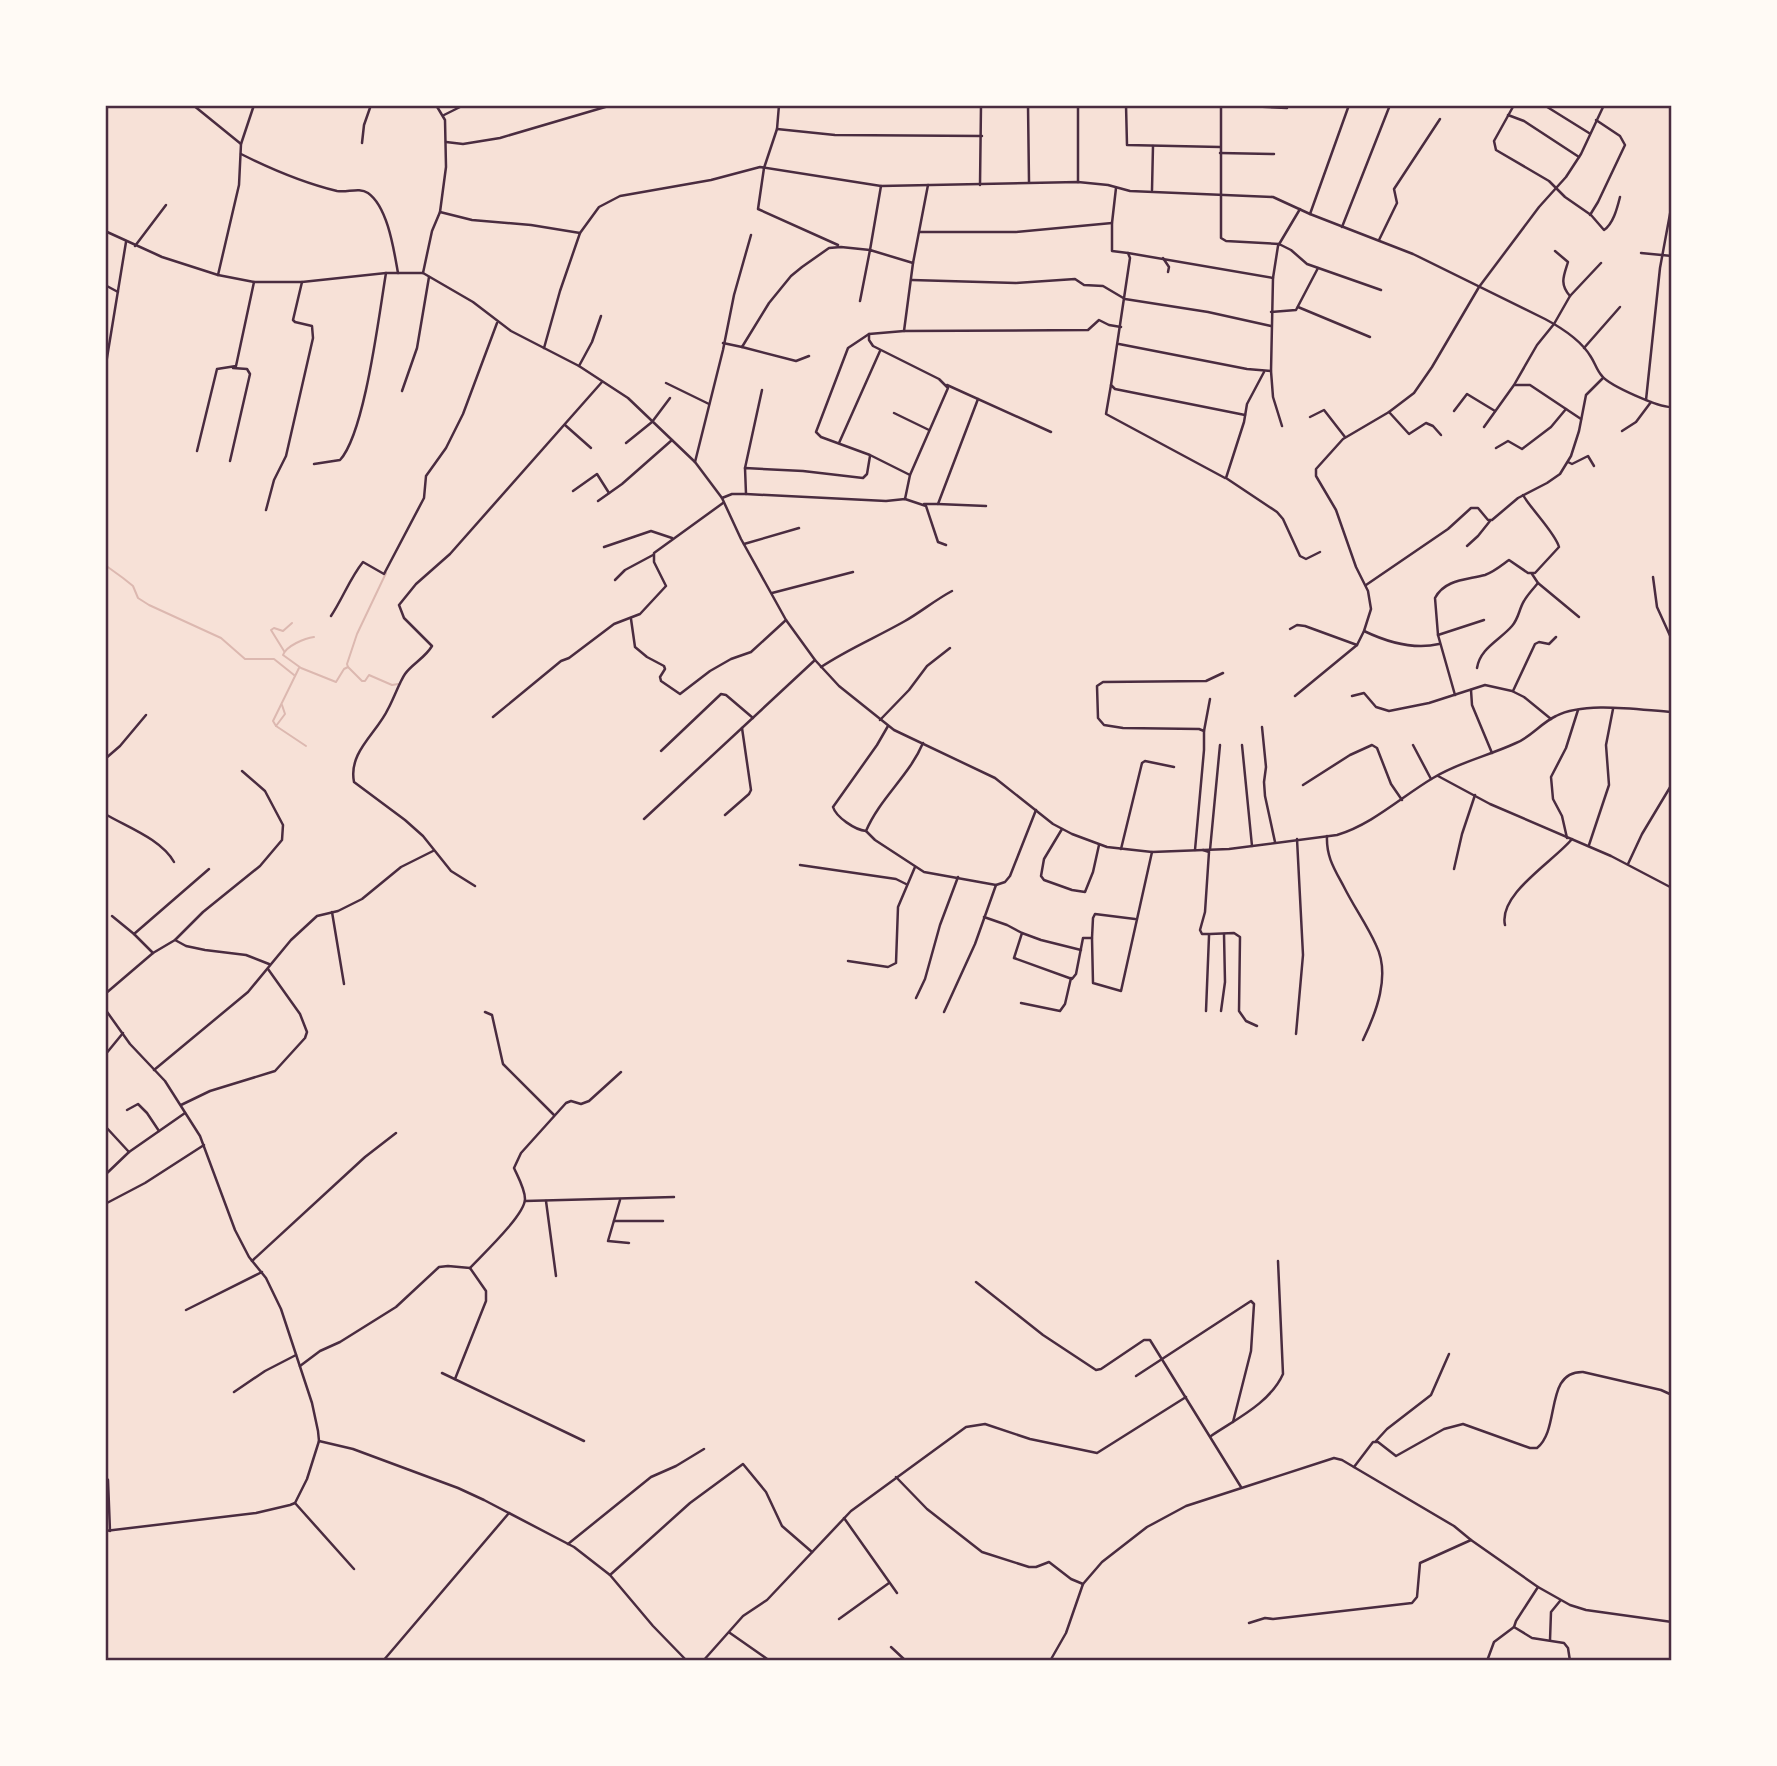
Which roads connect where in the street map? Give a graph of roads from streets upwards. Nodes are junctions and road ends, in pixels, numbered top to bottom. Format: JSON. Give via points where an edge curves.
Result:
{"nodes":[{"id":1,"x":193,"y":105,"type":"edge"},
{"id":2,"x":254,"y":105,"type":"edge"},
{"id":3,"x":371,"y":105,"type":"edge"},
{"id":4,"x":436,"y":105,"type":"edge"},
{"id":5,"x":464,"y":105,"type":"edge"},
{"id":6,"x":612,"y":105,"type":"edge"},
{"id":7,"x":779,"y":105,"type":"edge"},
{"id":8,"x":981,"y":105,"type":"edge"},
{"id":9,"x":1028,"y":105,"type":"edge"},
{"id":10,"x":1078,"y":105,"type":"edge"},
{"id":11,"x":1126,"y":105,"type":"edge"},
{"id":12,"x":1221,"y":105,"type":"edge"},
{"id":13,"x":1227,"y":105,"type":"edge"},
{"id":14,"x":1349,"y":105,"type":"edge"},
{"id":15,"x":1390,"y":105,"type":"edge"},
{"id":16,"x":1514,"y":105,"type":"edge"},
{"id":17,"x":1544,"y":105,"type":"edge"},
{"id":18,"x":1604,"y":105,"type":"edge"},
{"id":19,"x":1287,"y":108,"type":"dead end"},
{"id":20,"x":444,"y":115,"type":"junction"},
{"id":21,"x":1508,"y":115,"type":"junction"},
{"id":22,"x":1440,"y":119,"type":"dead end"},
{"id":23,"x":1596,"y":120,"type":"junction"},
{"id":24,"x":777,"y":129,"type":"junction"},
{"id":25,"x":1590,"y":133,"type":"junction"},
{"id":26,"x":982,"y":136,"type":"junction"},
{"id":27,"x":446,"y":142,"type":"junction"},
{"id":28,"x":362,"y":143,"type":"dead end"},
{"id":29,"x":241,"y":144,"type":"junction"},
{"id":30,"x":1153,"y":145,"type":"junction"},
{"id":31,"x":1220,"y":147,"type":"junction"},
{"id":32,"x":1220,"y":153,"type":"junction"},
{"id":33,"x":1274,"y":154,"type":"dead end"},
{"id":34,"x":241,"y":155,"type":"junction"},
{"id":35,"x":1578,"y":157,"type":"junction"},
{"id":36,"x":764,"y":169,"type":"junction"},
{"id":37,"x":1029,"y":182,"type":"junction"},
{"id":38,"x":1078,"y":182,"type":"junction"},
{"id":39,"x":928,"y":185,"type":"junction"},
{"id":40,"x":980,"y":185,"type":"junction"},
{"id":41,"x":881,"y":186,"type":"junction"},
{"id":42,"x":1116,"y":188,"type":"junction"},
{"id":43,"x":1556,"y":188,"type":"junction"},
{"id":44,"x":1152,"y":190,"type":"junction"},
{"id":45,"x":1220,"y":193,"type":"junction"},
{"id":46,"x":1620,"y":197,"type":"dead end"},
{"id":47,"x":1672,"y":203,"type":"edge"},
{"id":48,"x":166,"y":205,"type":"dead end"},
{"id":49,"x":1300,"y":209,"type":"junction"},
{"id":50,"x":440,"y":212,"type":"junction"},
{"id":51,"x":1310,"y":214,"type":"junction"},
{"id":52,"x":1590,"y":215,"type":"junction"},
{"id":53,"x":1112,"y":223,"type":"junction"},
{"id":54,"x":1342,"y":226,"type":"junction"},
{"id":55,"x":105,"y":231,"type":"edge"},
{"id":56,"x":919,"y":232,"type":"junction"},
{"id":57,"x":580,"y":233,"type":"junction"},
{"id":58,"x":751,"y":234,"type":"dead end"},
{"id":59,"x":1379,"y":240,"type":"junction"},
{"id":60,"x":126,"y":242,"type":"junction"},
{"id":61,"x":1279,"y":244,"type":"junction"},
{"id":62,"x":135,"y":246,"type":"junction"},
{"id":63,"x":841,"y":247,"type":"junction"},
{"id":64,"x":870,"y":250,"type":"junction"},
{"id":65,"x":1555,"y":251,"type":"dead end"},
{"id":66,"x":1128,"y":253,"type":"junction"},
{"id":67,"x":1641,"y":253,"type":"dead end"},
{"id":68,"x":1662,"y":256,"type":"junction"},
{"id":69,"x":1672,"y":256,"type":"edge"},
{"id":70,"x":1163,"y":258,"type":"junction"},
{"id":71,"x":913,"y":263,"type":"junction"},
{"id":72,"x":1601,"y":263,"type":"dead end"},
{"id":73,"x":1318,"y":268,"type":"junction"},
{"id":74,"x":1168,"y":272,"type":"dead end"},
{"id":75,"x":386,"y":273,"type":"junction"},
{"id":76,"x":398,"y":273,"type":"junction"},
{"id":77,"x":423,"y":273,"type":"junction"},
{"id":78,"x":218,"y":275,"type":"junction"},
{"id":79,"x":429,"y":277,"type":"junction"},
{"id":80,"x":1273,"y":278,"type":"junction"},
{"id":81,"x":912,"y":280,"type":"junction"},
{"id":82,"x":254,"y":282,"type":"junction"},
{"id":83,"x":302,"y":282,"type":"junction"},
{"id":84,"x":105,"y":285,"type":"edge"},
{"id":85,"x":1479,"y":287,"type":"junction"},
{"id":86,"x":1381,"y":290,"type":"dead end"},
{"id":87,"x":118,"y":292,"type":"junction"},
{"id":88,"x":1570,"y":296,"type":"junction"},
{"id":89,"x":1125,"y":299,"type":"junction"},
{"id":90,"x":860,"y":301,"type":"dead end"},
{"id":91,"x":1298,"y":307,"type":"junction"},
{"id":92,"x":1620,"y":307,"type":"dead end"},
{"id":93,"x":1271,"y":312,"type":"junction"},
{"id":94,"x":601,"y":316,"type":"dead end"},
{"id":95,"x":497,"y":323,"type":"junction"},
{"id":96,"x":1554,"y":324,"type":"junction"},
{"id":97,"x":1270,"y":326,"type":"junction"},
{"id":98,"x":1121,"y":327,"type":"junction"},
{"id":99,"x":904,"y":331,"type":"junction"},
{"id":100,"x":869,"y":334,"type":"junction"},
{"id":101,"x":1370,"y":337,"type":"dead end"},
{"id":102,"x":723,"y":343,"type":"junction"},
{"id":103,"x":1119,"y":344,"type":"junction"},
{"id":104,"x":742,"y":347,"type":"junction"},
{"id":105,"x":544,"y":348,"type":"junction"},
{"id":106,"x":1584,"y":348,"type":"junction"},
{"id":107,"x":880,"y":351,"type":"junction"},
{"id":108,"x":809,"y":356,"type":"dead end"},
{"id":109,"x":579,"y":366,"type":"junction"},
{"id":110,"x":233,"y":368,"type":"junction"},
{"id":111,"x":105,"y":370,"type":"edge"},
{"id":112,"x":1271,"y":371,"type":"junction"},
{"id":113,"x":1264,"y":372,"type":"junction"},
{"id":114,"x":1603,"y":378,"type":"junction"},
{"id":115,"x":602,"y":382,"type":"junction"},
{"id":116,"x":666,"y":383,"type":"dead end"},
{"id":117,"x":947,"y":385,"type":"junction"},
{"id":118,"x":1111,"y":385,"type":"junction"},
{"id":119,"x":1514,"y":385,"type":"junction"},
{"id":120,"x":762,"y":390,"type":"dead end"},
{"id":121,"x":402,"y":391,"type":"dead end"},
{"id":122,"x":670,"y":398,"type":"dead end"},
{"id":123,"x":978,"y":399,"type":"junction"},
{"id":124,"x":1646,"y":400,"type":"junction"},
{"id":125,"x":1651,"y":402,"type":"junction"},
{"id":126,"x":709,"y":404,"type":"junction"},
{"id":127,"x":1672,"y":407,"type":"edge"},
{"id":128,"x":1566,"y":409,"type":"junction"},
{"id":129,"x":1454,"y":411,"type":"dead end"},
{"id":130,"x":1495,"y":411,"type":"junction"},
{"id":131,"x":1390,"y":412,"type":"junction"},
{"id":132,"x":894,"y":413,"type":"dead end"},
{"id":133,"x":1245,"y":415,"type":"junction"},
{"id":134,"x":1310,"y":417,"type":"dead end"},
{"id":135,"x":1581,"y":419,"type":"junction"},
{"id":136,"x":652,"y":422,"type":"junction"},
{"id":137,"x":565,"y":425,"type":"junction"},
{"id":138,"x":1282,"y":426,"type":"dead end"},
{"id":139,"x":1484,"y":427,"type":"dead end"},
{"id":140,"x":930,"y":431,"type":"junction"},
{"id":141,"x":1622,"y":431,"type":"dead end"},
{"id":142,"x":1051,"y":432,"type":"dead end"},
{"id":143,"x":1441,"y":435,"type":"dead end"},
{"id":144,"x":1345,"y":437,"type":"junction"},
{"id":145,"x":672,"y":440,"type":"junction"},
{"id":146,"x":626,"y":443,"type":"dead end"},
{"id":147,"x":839,"y":443,"type":"junction"},
{"id":148,"x":1496,"y":447,"type":"dead end"},
{"id":149,"x":591,"y":448,"type":"dead end"},
{"id":150,"x":197,"y":451,"type":"dead end"},
{"id":151,"x":870,"y":455,"type":"junction"},
{"id":152,"x":230,"y":461,"type":"dead end"},
{"id":153,"x":695,"y":462,"type":"junction"},
{"id":154,"x":1568,"y":462,"type":"junction"},
{"id":155,"x":314,"y":464,"type":"dead end"},
{"id":156,"x":1594,"y":466,"type":"dead end"},
{"id":157,"x":745,"y":468,"type":"junction"},
{"id":158,"x":911,"y":475,"type":"junction"},
{"id":159,"x":1227,"y":480,"type":"junction"},
{"id":160,"x":573,"y":491,"type":"dead end"},
{"id":161,"x":610,"y":493,"type":"junction"},
{"id":162,"x":746,"y":494,"type":"junction"},
{"id":163,"x":1523,"y":495,"type":"junction"},
{"id":164,"x":905,"y":499,"type":"junction"},
{"id":165,"x":723,"y":500,"type":"junction"},
{"id":166,"x":598,"y":501,"type":"dead end"},
{"id":167,"x":924,"y":504,"type":"junction"},
{"id":168,"x":938,"y":504,"type":"junction"},
{"id":169,"x":986,"y":506,"type":"dead end"},
{"id":170,"x":266,"y":510,"type":"dead end"},
{"id":171,"x":1490,"y":521,"type":"junction"},
{"id":172,"x":799,"y":528,"type":"dead end"},
{"id":173,"x":672,"y":538,"type":"junction"},
{"id":174,"x":744,"y":544,"type":"junction"},
{"id":175,"x":946,"y":545,"type":"dead end"},
{"id":176,"x":1468,"y":546,"type":"dead end"},
{"id":177,"x":604,"y":547,"type":"dead end"},
{"id":178,"x":1320,"y":552,"type":"dead end"},
{"id":179,"x":653,"y":555,"type":"junction"},
{"id":180,"x":853,"y":572,"type":"dead end"},
{"id":181,"x":1532,"y":574,"type":"junction"},
{"id":182,"x":1653,"y":577,"type":"dead end"},
{"id":183,"x":615,"y":580,"type":"dead end"},
{"id":184,"x":1538,"y":583,"type":"junction"},
{"id":185,"x":1366,"y":585,"type":"junction"},
{"id":186,"x":952,"y":591,"type":"dead end"},
{"id":187,"x":772,"y":593,"type":"junction"},
{"id":188,"x":331,"y":616,"type":"dead end"},
{"id":189,"x":1579,"y":617,"type":"dead end"},
{"id":190,"x":631,"y":618,"type":"junction"},
{"id":191,"x":1485,"y":620,"type":"dead end"},
{"id":192,"x":786,"y":621,"type":"junction"},
{"id":193,"x":1290,"y":629,"type":"dead end"},
{"id":194,"x":1364,"y":631,"type":"junction"},
{"id":195,"x":1438,"y":635,"type":"junction"},
{"id":196,"x":1556,"y":637,"type":"dead end"},
{"id":197,"x":1672,"y":640,"type":"edge"},
{"id":198,"x":1440,"y":643,"type":"junction"},
{"id":199,"x":1357,"y":645,"type":"junction"},
{"id":200,"x":950,"y":648,"type":"dead end"},
{"id":201,"x":815,"y":660,"type":"junction"},
{"id":202,"x":821,"y":667,"type":"junction"},
{"id":203,"x":1477,"y":668,"type":"dead end"},
{"id":204,"x":1223,"y":673,"type":"dead end"},
{"id":205,"x":1471,"y":689,"type":"junction"},
{"id":206,"x":1513,"y":691,"type":"junction"},
{"id":207,"x":1455,"y":695,"type":"junction"},
{"id":208,"x":1296,"y":696,"type":"dead end"},
{"id":209,"x":1352,"y":696,"type":"dead end"},
{"id":210,"x":1210,"y":699,"type":"dead end"},
{"id":211,"x":1613,"y":709,"type":"junction"},
{"id":212,"x":1578,"y":710,"type":"junction"},
{"id":213,"x":1672,"y":712,"type":"edge"},
{"id":214,"x":146,"y":715,"type":"dead end"},
{"id":215,"x":493,"y":717,"type":"dead end"},
{"id":216,"x":753,"y":718,"type":"junction"},
{"id":217,"x":1551,"y":719,"type":"junction"},
{"id":218,"x":880,"y":720,"type":"junction"},
{"id":219,"x":888,"y":726,"type":"junction"},
{"id":220,"x":1262,"y":727,"type":"dead end"},
{"id":221,"x":742,"y":728,"type":"junction"},
{"id":222,"x":1203,"y":731,"type":"junction"},
{"id":223,"x":923,"y":743,"type":"junction"},
{"id":224,"x":1220,"y":745,"type":"dead end"},
{"id":225,"x":1242,"y":745,"type":"dead end"},
{"id":226,"x":1413,"y":745,"type":"dead end"},
{"id":227,"x":661,"y":751,"type":"dead end"},
{"id":228,"x":1492,"y":753,"type":"junction"},
{"id":229,"x":105,"y":759,"type":"edge"},
{"id":230,"x":1174,"y":767,"type":"dead end"},
{"id":231,"x":242,"y":771,"type":"dead end"},
{"id":232,"x":1437,"y":775,"type":"junction"},
{"id":233,"x":1431,"y":779,"type":"junction"},
{"id":234,"x":1672,"y":784,"type":"edge"},
{"id":235,"x":1303,"y":785,"type":"dead end"},
{"id":236,"x":1475,"y":795,"type":"junction"},
{"id":237,"x":1402,"y":800,"type":"junction"},
{"id":238,"x":1035,"y":810,"type":"junction"},
{"id":239,"x":105,"y":814,"type":"edge"},
{"id":240,"x":725,"y":816,"type":"dead end"},
{"id":241,"x":644,"y":818,"type":"dead end"},
{"id":242,"x":1062,"y":829,"type":"junction"},
{"id":243,"x":866,"y":831,"type":"junction"},
{"id":244,"x":1327,"y":836,"type":"junction"},
{"id":245,"x":1297,"y":839,"type":"junction"},
{"id":246,"x":1569,"y":839,"type":"junction"},
{"id":247,"x":1275,"y":842,"type":"junction"},
{"id":248,"x":1099,"y":845,"type":"junction"},
{"id":249,"x":1252,"y":846,"type":"junction"},
{"id":250,"x":1588,"y":846,"type":"junction"},
{"id":251,"x":1121,"y":849,"type":"junction"},
{"id":252,"x":1195,"y":850,"type":"junction"},
{"id":253,"x":1203,"y":850,"type":"junction"},
{"id":254,"x":1210,"y":850,"type":"junction"},
{"id":255,"x":434,"y":851,"type":"junction"},
{"id":256,"x":1152,"y":852,"type":"junction"},
{"id":257,"x":174,"y":862,"type":"dead end"},
{"id":258,"x":800,"y":865,"type":"dead end"},
{"id":259,"x":1627,"y":866,"type":"junction"},
{"id":260,"x":915,"y":867,"type":"junction"},
{"id":261,"x":209,"y":869,"type":"dead end"},
{"id":262,"x":1454,"y":869,"type":"dead end"},
{"id":263,"x":958,"y":877,"type":"junction"},
{"id":264,"x":906,"y":884,"type":"junction"},
{"id":265,"x":996,"y":885,"type":"junction"},
{"id":266,"x":475,"y":886,"type":"dead end"},
{"id":267,"x":1672,"y":888,"type":"edge"},
{"id":268,"x":332,"y":912,"type":"junction"},
{"id":269,"x":112,"y":916,"type":"dead end"},
{"id":270,"x":984,"y":918,"type":"junction"},
{"id":271,"x":1135,"y":919,"type":"junction"},
{"id":272,"x":1505,"y":925,"type":"dead end"},
{"id":273,"x":1022,"y":933,"type":"junction"},
{"id":274,"x":1224,"y":933,"type":"junction"},
{"id":275,"x":134,"y":934,"type":"junction"},
{"id":276,"x":1209,"y":934,"type":"junction"},
{"id":277,"x":1092,"y":937,"type":"junction"},
{"id":278,"x":175,"y":940,"type":"junction"},
{"id":279,"x":1081,"y":950,"type":"junction"},
{"id":280,"x":153,"y":953,"type":"junction"},
{"id":281,"x":848,"y":961,"type":"dead end"},
{"id":282,"x":269,"y":964,"type":"junction"},
{"id":283,"x":268,"y":969,"type":"junction"},
{"id":284,"x":1071,"y":978,"type":"junction"},
{"id":285,"x":344,"y":984,"type":"dead end"},
{"id":286,"x":105,"y":994,"type":"edge"},
{"id":287,"x":916,"y":998,"type":"dead end"},
{"id":288,"x":1021,"y":1003,"type":"dead end"},
{"id":289,"x":105,"y":1009,"type":"edge"},
{"id":290,"x":1206,"y":1011,"type":"dead end"},
{"id":291,"x":1221,"y":1011,"type":"dead end"},
{"id":292,"x":485,"y":1012,"type":"dead end"},
{"id":293,"x":944,"y":1012,"type":"dead end"},
{"id":294,"x":1257,"y":1026,"type":"dead end"},
{"id":295,"x":123,"y":1033,"type":"junction"},
{"id":296,"x":1296,"y":1034,"type":"dead end"},
{"id":297,"x":1363,"y":1040,"type":"dead end"},
{"id":298,"x":105,"y":1055,"type":"edge"},
{"id":299,"x":154,"y":1070,"type":"junction"},
{"id":300,"x":621,"y":1072,"type":"dead end"},
{"id":301,"x":181,"y":1105,"type":"junction"},
{"id":302,"x":127,"y":1110,"type":"dead end"},
{"id":303,"x":185,"y":1112,"type":"junction"},
{"id":304,"x":554,"y":1115,"type":"junction"},
{"id":305,"x":105,"y":1126,"type":"edge"},
{"id":306,"x":159,"y":1131,"type":"junction"},
{"id":307,"x":396,"y":1133,"type":"dead end"},
{"id":308,"x":204,"y":1145,"type":"junction"},
{"id":309,"x":129,"y":1152,"type":"junction"},
{"id":310,"x":105,"y":1175,"type":"edge"},
{"id":311,"x":674,"y":1197,"type":"dead end"},
{"id":312,"x":620,"y":1199,"type":"junction"},
{"id":313,"x":547,"y":1200,"type":"junction"},
{"id":314,"x":525,"y":1201,"type":"junction"},
{"id":315,"x":105,"y":1204,"type":"edge"},
{"id":316,"x":614,"y":1221,"type":"junction"},
{"id":317,"x":663,"y":1221,"type":"dead end"},
{"id":318,"x":629,"y":1243,"type":"dead end"},
{"id":319,"x":252,"y":1261,"type":"junction"},
{"id":320,"x":1278,"y":1261,"type":"dead end"},
{"id":321,"x":470,"y":1268,"type":"junction"},
{"id":322,"x":262,"y":1272,"type":"junction"},
{"id":323,"x":556,"y":1276,"type":"dead end"},
{"id":324,"x":976,"y":1282,"type":"dead end"},
{"id":325,"x":186,"y":1310,"type":"dead end"},
{"id":326,"x":1449,"y":1354,"type":"dead end"},
{"id":327,"x":296,"y":1355,"type":"junction"},
{"id":328,"x":1162,"y":1358,"type":"junction"},
{"id":329,"x":299,"y":1367,"type":"junction"},
{"id":330,"x":442,"y":1373,"type":"dead end"},
{"id":331,"x":1136,"y":1376,"type":"dead end"},
{"id":332,"x":455,"y":1379,"type":"junction"},
{"id":333,"x":234,"y":1392,"type":"dead end"},
{"id":334,"x":1672,"y":1395,"type":"edge"},
{"id":335,"x":1186,"y":1397,"type":"junction"},
{"id":336,"x":1233,"y":1422,"type":"junction"},
{"id":337,"x":1211,"y":1436,"type":"junction"},
{"id":338,"x":319,"y":1441,"type":"junction"},
{"id":339,"x":584,"y":1441,"type":"dead end"},
{"id":340,"x":1376,"y":1441,"type":"junction"},
{"id":341,"x":704,"y":1449,"type":"dead end"},
{"id":342,"x":1354,"y":1467,"type":"junction"},
{"id":343,"x":105,"y":1477,"type":"edge"},
{"id":344,"x":896,"y":1477,"type":"junction"},
{"id":345,"x":1241,"y":1488,"type":"junction"},
{"id":346,"x":295,"y":1503,"type":"junction"},
{"id":347,"x":509,"y":1513,"type":"junction"},
{"id":348,"x":844,"y":1518,"type":"junction"},
{"id":349,"x":107,"y":1531,"type":"edge"},
{"id":350,"x":1471,"y":1540,"type":"junction"},
{"id":351,"x":568,"y":1544,"type":"junction"},
{"id":352,"x":812,"y":1552,"type":"junction"},
{"id":353,"x":354,"y":1569,"type":"dead end"},
{"id":354,"x":610,"y":1575,"type":"junction"},
{"id":355,"x":889,"y":1583,"type":"junction"},
{"id":356,"x":1083,"y":1584,"type":"junction"},
{"id":357,"x":1538,"y":1587,"type":"junction"},
{"id":358,"x":897,"y":1593,"type":"dead end"},
{"id":359,"x":1561,"y":1600,"type":"junction"},
{"id":360,"x":839,"y":1619,"type":"dead end"},
{"id":361,"x":1672,"y":1622,"type":"edge"},
{"id":362,"x":1248,"y":1623,"type":"dead end"},
{"id":363,"x":1514,"y":1627,"type":"junction"},
{"id":364,"x":729,"y":1633,"type":"junction"},
{"id":365,"x":1550,"y":1640,"type":"junction"},
{"id":366,"x":891,"y":1647,"type":"dead end"},
{"id":367,"x":383,"y":1661,"type":"edge"},
{"id":368,"x":687,"y":1661,"type":"edge"},
{"id":369,"x":703,"y":1661,"type":"edge"},
{"id":370,"x":770,"y":1661,"type":"edge"},
{"id":371,"x":906,"y":1661,"type":"edge"},
{"id":372,"x":1050,"y":1661,"type":"edge"},
{"id":373,"x":1487,"y":1661,"type":"edge"},
{"id":374,"x":1570,"y":1661,"type":"edge"}],
"edges":[{"from":1,"to":29,"type":"street"},
{"from":2,"to":29,"type":"street"},
{"from":3,"to":28,"type":"street"},
{"from":4,"to":20,"type":"street"},
{"from":5,"to":20,"type":"street"},
{"from":6,"to":27,"type":"street","via":[[500,138]]},
{"from":7,"to":24,"type":"street"},
{"from":8,"to":26,"type":"street"},
{"from":9,"to":37,"type":"street"},
{"from":10,"to":38,"type":"street"},
{"from":11,"to":30,"type":"street","via":[[1126,143]]},
{"from":12,"to":31,"type":"street"},
{"from":13,"to":19,"type":"street"},
{"from":14,"to":51,"type":"street"},
{"from":15,"to":54,"type":"street"},
{"from":16,"to":21,"type":"street"},
{"from":17,"to":25,"type":"street"},
{"from":18,"to":23,"type":"street"},
{"from":20,"to":27,"type":"street"},
{"from":21,"to":35,"type":"street"},
{"from":21,"to":43,"type":"street","via":[[1494,141],[1495,149]]},
{"from":22,"to":59,"type":"street","via":[[1394,189],[1396,206]]},
{"from":23,"to":25,"type":"street"},
{"from":23,"to":52,"type":"street","via":[[1620,136],[1625,145]]},
{"from":24,"to":26,"type":"street","via":[[835,135]]},
{"from":24,"to":36,"type":"street"},
{"from":25,"to":35,"type":"street"},
{"from":26,"to":40,"type":"street"},
{"from":27,"to":50,"type":"street"},
{"from":29,"to":34,"type":"street"},
{"from":30,"to":31,"type":"street"},
{"from":30,"to":44,"type":"street"},
{"from":31,"to":32,"type":"street"},
{"from":32,"to":33,"type":"street"},
{"from":32,"to":45,"type":"street"},
{"from":34,"to":76,"type":"street","via":[[330,189],[362,190],[371,195],[387,224]]},
{"from":34,"to":78,"type":"street","via":[[234,211]]},
{"from":35,"to":43,"type":"street"},
{"from":36,"to":41,"type":"street"},
{"from":36,"to":57,"type":"street","via":[[620,196],[599,206]]},
{"from":36,"to":63,"type":"street","via":[[759,210]]},
{"from":37,"to":38,"type":"street"},
{"from":37,"to":40,"type":"street"},
{"from":38,"to":42,"type":"street"},
{"from":39,"to":40,"type":"street"},
{"from":39,"to":41,"type":"street"},
{"from":39,"to":56,"type":"street"},
{"from":41,"to":64,"type":"street"},
{"from":42,"to":44,"type":"street"},
{"from":42,"to":53,"type":"street"},
{"from":43,"to":52,"type":"street"},
{"from":43,"to":85,"type":"street"},
{"from":44,"to":45,"type":"street"},
{"from":45,"to":49,"type":"street","via":[[1269,196]]},
{"from":45,"to":61,"type":"street","via":[[1221,238]]},
{"from":46,"to":52,"type":"street","via":[[1605,231]]},
{"from":47,"to":68,"type":"street"},
{"from":48,"to":62,"type":"street"},
{"from":49,"to":51,"type":"street"},
{"from":49,"to":61,"type":"street"},
{"from":50,"to":57,"type":"street"},
{"from":50,"to":77,"type":"street"},
{"from":51,"to":54,"type":"street"},
{"from":53,"to":56,"type":"street","via":[[1016,232]]},
{"from":53,"to":66,"type":"street","via":[[1112,251]]},
{"from":54,"to":59,"type":"street"},
{"from":55,"to":60,"type":"street"},
{"from":56,"to":71,"type":"street"},
{"from":57,"to":105,"type":"street"},
{"from":58,"to":102,"type":"street"},
{"from":59,"to":85,"type":"street"},
{"from":60,"to":62,"type":"street"},
{"from":60,"to":87,"type":"street"},
{"from":61,"to":73,"type":"street"},
{"from":61,"to":80,"type":"street"},
{"from":62,"to":78,"type":"street"},
{"from":63,"to":64,"type":"street"},
{"from":63,"to":104,"type":"street","via":[[830,248],[791,276]]},
{"from":64,"to":71,"type":"street"},
{"from":64,"to":90,"type":"street"},
{"from":65,"to":88,"type":"street","via":[[1568,262],[1562,281]]},
{"from":66,"to":70,"type":"street"},
{"from":66,"to":89,"type":"street"},
{"from":67,"to":68,"type":"street"},
{"from":68,"to":69,"type":"street"},
{"from":68,"to":124,"type":"street"},
{"from":70,"to":74,"type":"street"},
{"from":70,"to":80,"type":"street"},
{"from":71,"to":81,"type":"street"},
{"from":72,"to":88,"type":"street"},
{"from":73,"to":86,"type":"street"},
{"from":73,"to":91,"type":"street"},
{"from":75,"to":76,"type":"street"},
{"from":75,"to":83,"type":"street"},
{"from":75,"to":155,"type":"street","via":[[363,401],[349,447],[340,460]]},
{"from":76,"to":77,"type":"street"},
{"from":77,"to":79,"type":"street"},
{"from":78,"to":82,"type":"street"},
{"from":79,"to":95,"type":"street","via":[[473,302]]},
{"from":79,"to":121,"type":"street","via":[[417,348]]},
{"from":80,"to":93,"type":"street"},
{"from":81,"to":89,"type":"street","via":[[1016,283],[1075,279],[1084,285],[1103,286]]},
{"from":81,"to":99,"type":"street"},
{"from":82,"to":83,"type":"street"},
{"from":82,"to":110,"type":"street"},
{"from":83,"to":170,"type":"street","via":[[293,320],[312,326],[313,338],[286,456]]},
{"from":84,"to":87,"type":"street"},
{"from":85,"to":96,"type":"street"},
{"from":85,"to":131,"type":"street","via":[[1420,385]]},
{"from":87,"to":111,"type":"street"},
{"from":88,"to":96,"type":"street"},
{"from":89,"to":97,"type":"street"},
{"from":89,"to":98,"type":"street"},
{"from":91,"to":93,"type":"street"},
{"from":91,"to":101,"type":"street"},
{"from":92,"to":106,"type":"street"},
{"from":93,"to":97,"type":"street"},
{"from":94,"to":109,"type":"street"},
{"from":95,"to":105,"type":"street"},
{"from":95,"to":188,"type":"street","via":[[463,414],[426,476],[425,498],[384,574],[363,562]]},
{"from":96,"to":106,"type":"street"},
{"from":96,"to":119,"type":"street"},
{"from":97,"to":112,"type":"street"},
{"from":98,"to":99,"type":"street","via":[[1098,320],[1088,330]]},
{"from":98,"to":103,"type":"street"},
{"from":99,"to":100,"type":"street"},
{"from":100,"to":107,"type":"street","via":[[870,343]]},
{"from":100,"to":147,"type":"street","via":[[848,348],[817,429],[821,437]]},
{"from":102,"to":104,"type":"street"},
{"from":102,"to":126,"type":"street"},
{"from":103,"to":113,"type":"street"},
{"from":103,"to":118,"type":"street"},
{"from":104,"to":108,"type":"street","via":[[796,361]]},
{"from":105,"to":109,"type":"street"},
{"from":106,"to":114,"type":"street"},
{"from":107,"to":117,"type":"street"},
{"from":107,"to":147,"type":"street"},
{"from":109,"to":115,"type":"street"},
{"from":110,"to":150,"type":"street","via":[[217,369]]},
{"from":110,"to":152,"type":"street","via":[[247,369],[250,374]]},
{"from":112,"to":113,"type":"street"},
{"from":112,"to":138,"type":"street"},
{"from":113,"to":133,"type":"street"},
{"from":114,"to":124,"type":"street"},
{"from":114,"to":135,"type":"street","via":[[1586,395]]},
{"from":115,"to":136,"type":"street","via":[[628,398]]},
{"from":115,"to":137,"type":"street"},
{"from":116,"to":126,"type":"street"},
{"from":117,"to":123,"type":"street"},
{"from":117,"to":140,"type":"street"},
{"from":118,"to":133,"type":"street"},
{"from":118,"to":159,"type":"street","via":[[1106,414]]},
{"from":119,"to":128,"type":"street","via":[[1530,385]]},
{"from":119,"to":130,"type":"street"},
{"from":120,"to":157,"type":"street"},
{"from":122,"to":136,"type":"street"},
{"from":123,"to":142,"type":"street"},
{"from":123,"to":168,"type":"street"},
{"from":124,"to":125,"type":"street"},
{"from":125,"to":127,"type":"street"},
{"from":125,"to":141,"type":"street","via":[[1636,422]]},
{"from":126,"to":153,"type":"street"},
{"from":128,"to":135,"type":"street"},
{"from":128,"to":148,"type":"street","via":[[1522,449],[1508,441]]},
{"from":129,"to":130,"type":"street","via":[[1467,394]]},
{"from":130,"to":139,"type":"street"},
{"from":131,"to":143,"type":"street","via":[[1409,434],[1426,423]]},
{"from":131,"to":144,"type":"street"},
{"from":132,"to":140,"type":"street"},
{"from":133,"to":159,"type":"street"},
{"from":134,"to":144,"type":"street","via":[[1324,410]]},
{"from":135,"to":154,"type":"street"},
{"from":136,"to":145,"type":"street"},
{"from":136,"to":146,"type":"street"},
{"from":137,"to":149,"type":"street"},
{"from":137,"to":255,"type":"street","via":[[400,605],[404,618],[432,646],[405,674],[361,749],[352,774],[360,788],[405,820]]},
{"from":140,"to":158,"type":"street"},
{"from":144,"to":185,"type":"street","via":[[1315,472],[1336,510]]},
{"from":145,"to":153,"type":"street"},
{"from":145,"to":161,"type":"street"},
{"from":147,"to":151,"type":"street"},
{"from":151,"to":157,"type":"street","via":[[863,478]]},
{"from":151,"to":158,"type":"street"},
{"from":153,"to":165,"type":"street"},
{"from":154,"to":156,"type":"street","via":[[1588,456]]},
{"from":154,"to":163,"type":"street","via":[[1553,479]]},
{"from":157,"to":162,"type":"street"},
{"from":158,"to":164,"type":"street"},
{"from":159,"to":178,"type":"street","via":[[1278,512],[1300,556],[1306,559]]},
{"from":160,"to":161,"type":"street","via":[[597,474]]},
{"from":161,"to":166,"type":"street"},
{"from":162,"to":164,"type":"street"},
{"from":162,"to":165,"type":"street","via":[[732,494]]},
{"from":163,"to":171,"type":"street"},
{"from":163,"to":181,"type":"street","via":[[1559,544],[1558,551]]},
{"from":164,"to":167,"type":"street"},
{"from":165,"to":173,"type":"street"},
{"from":165,"to":174,"type":"street"},
{"from":167,"to":168,"type":"street"},
{"from":167,"to":175,"type":"street","via":[[938,542]]},
{"from":168,"to":169,"type":"street"},
{"from":171,"to":176,"type":"street"},
{"from":171,"to":185,"type":"street","via":[[1478,508],[1471,508]]},
{"from":172,"to":174,"type":"street"},
{"from":173,"to":177,"type":"street","via":[[651,531]]},
{"from":173,"to":179,"type":"street"},
{"from":174,"to":187,"type":"street"},
{"from":179,"to":183,"type":"street"},
{"from":179,"to":190,"type":"street","via":[[666,586]]},
{"from":180,"to":187,"type":"street"},
{"from":181,"to":184,"type":"street"},
{"from":181,"to":195,"type":"street","via":[[1509,560],[1487,575],[1444,588],[1435,598]]},
{"from":182,"to":197,"type":"street","via":[[1657,607]]},
{"from":184,"to":189,"type":"street"},
{"from":184,"to":203,"type":"street","via":[[1513,625],[1486,649]]},
{"from":185,"to":194,"type":"street","via":[[1371,609]]},
{"from":186,"to":202,"type":"street"},
{"from":187,"to":192,"type":"street"},
{"from":190,"to":192,"type":"street","via":[[635,647],[664,666],[661,681],[680,694],[710,671],[751,652]]},
{"from":190,"to":215,"type":"street","via":[[614,624],[561,661]]},
{"from":191,"to":195,"type":"street"},
{"from":192,"to":201,"type":"street"},
{"from":193,"to":199,"type":"street","via":[[1305,626]]},
{"from":194,"to":198,"type":"street","via":[[1390,642]]},
{"from":194,"to":199,"type":"street"},
{"from":195,"to":198,"type":"street"},
{"from":196,"to":206,"type":"street","via":[[1549,644],[1535,644]]},
{"from":198,"to":207,"type":"street"},
{"from":199,"to":208,"type":"street"},
{"from":200,"to":218,"type":"street","via":[[927,666]]},
{"from":201,"to":202,"type":"street"},
{"from":201,"to":216,"type":"street"},
{"from":202,"to":218,"type":"street"},
{"from":204,"to":222,"type":"street","via":[[1206,681],[1103,682],[1097,686],[1098,718],[1104,725]]},
{"from":205,"to":206,"type":"street","via":[[1485,685]]},
{"from":205,"to":207,"type":"street"},
{"from":205,"to":228,"type":"street","via":[[1472,705]]},
{"from":206,"to":217,"type":"street"},
{"from":207,"to":209,"type":"street","via":[[1389,711],[1376,707],[1364,693]]},
{"from":210,"to":222,"type":"street"},
{"from":211,"to":212,"type":"street"},
{"from":211,"to":213,"type":"street"},
{"from":211,"to":250,"type":"street","via":[[1606,745],[1609,785]]},
{"from":212,"to":217,"type":"street"},
{"from":212,"to":246,"type":"street","via":[[1551,778],[1553,799]]},
{"from":214,"to":229,"type":"street"},
{"from":216,"to":221,"type":"street"},
{"from":216,"to":227,"type":"street","via":[[721,694]]},
{"from":217,"to":228,"type":"street","via":[[1520,742]]},
{"from":218,"to":219,"type":"street"},
{"from":219,"to":223,"type":"street"},
{"from":219,"to":243,"type":"street","via":[[833,807],[860,831]]},
{"from":220,"to":247,"type":"street","via":[[1265,796]]},
{"from":221,"to":240,"type":"street","via":[[751,790]]},
{"from":221,"to":241,"type":"street"},
{"from":222,"to":252,"type":"street"},
{"from":223,"to":238,"type":"street","via":[[995,778]]},
{"from":223,"to":243,"type":"street","via":[[912,766],[870,818]]},
{"from":224,"to":254,"type":"street"},
{"from":225,"to":249,"type":"street"},
{"from":226,"to":233,"type":"street"},
{"from":228,"to":232,"type":"street"},
{"from":230,"to":251,"type":"street","via":[[1142,763]]},
{"from":231,"to":278,"type":"street","via":[[265,791],[283,824],[282,840],[260,866]]},
{"from":232,"to":233,"type":"street"},
{"from":232,"to":236,"type":"street"},
{"from":233,"to":237,"type":"street"},
{"from":234,"to":259,"type":"street"},
{"from":235,"to":237,"type":"street","via":[[1372,746]]},
{"from":236,"to":246,"type":"street"},
{"from":236,"to":262,"type":"street"},
{"from":237,"to":244,"type":"street","via":[[1352,830]]},
{"from":238,"to":242,"type":"street"},
{"from":238,"to":265,"type":"street","via":[[1010,876]]},
{"from":239,"to":257,"type":"street","via":[[152,841]]},
{"from":242,"to":248,"type":"street"},
{"from":242,"to":248,"type":"street","via":[[1044,859],[1044,880],[1085,892]]},
{"from":243,"to":260,"type":"street"},
{"from":244,"to":245,"type":"street"},
{"from":244,"to":297,"type":"street","via":[[1333,869],[1379,952],[1380,993]]},
{"from":245,"to":247,"type":"street"},
{"from":245,"to":296,"type":"street","via":[[1303,955]]},
{"from":246,"to":250,"type":"street"},
{"from":246,"to":272,"type":"street","via":[[1559,854],[1520,887],[1504,915]]},
{"from":247,"to":249,"type":"street"},
{"from":248,"to":251,"type":"street"},
{"from":249,"to":254,"type":"street"},
{"from":250,"to":259,"type":"street"},
{"from":251,"to":256,"type":"street"},
{"from":252,"to":253,"type":"street"},
{"from":252,"to":256,"type":"street"},
{"from":253,"to":254,"type":"street"},
{"from":253,"to":276,"type":"street","via":[[1209,852],[1200,930]]},
{"from":255,"to":266,"type":"street","via":[[451,871]]},
{"from":255,"to":268,"type":"street","via":[[401,867],[362,899]]},
{"from":256,"to":271,"type":"street"},
{"from":258,"to":264,"type":"street"},
{"from":259,"to":267,"type":"street"},
{"from":260,"to":263,"type":"street"},
{"from":260,"to":264,"type":"street"},
{"from":261,"to":275,"type":"street"},
{"from":263,"to":265,"type":"street"},
{"from":263,"to":287,"type":"street"},
{"from":264,"to":281,"type":"street","via":[[898,907],[896,962],[888,967]]},
{"from":265,"to":270,"type":"street"},
{"from":268,"to":282,"type":"street","via":[[317,916]]},
{"from":268,"to":285,"type":"street"},
{"from":269,"to":275,"type":"street"},
{"from":270,"to":273,"type":"street"},
{"from":270,"to":293,"type":"street"},
{"from":271,"to":277,"type":"street","via":[[1096,914]]},
{"from":271,"to":277,"type":"street","via":[[1121,991],[1093,983]]},
{"from":273,"to":279,"type":"street"},
{"from":273,"to":284,"type":"street","via":[[1014,958]]},
{"from":274,"to":276,"type":"street"},
{"from":274,"to":291,"type":"street"},
{"from":274,"to":294,"type":"street","via":[[1240,937],[1239,1011]]},
{"from":275,"to":280,"type":"street"},
{"from":276,"to":290,"type":"street"},
{"from":277,"to":279,"type":"street","via":[[1083,938]]},
{"from":278,"to":280,"type":"street"},
{"from":278,"to":282,"type":"street"},
{"from":279,"to":284,"type":"street"},
{"from":280,"to":286,"type":"street"},
{"from":282,"to":283,"type":"street"},
{"from":283,"to":299,"type":"street","via":[[248,992]]},
{"from":283,"to":301,"type":"street","via":[[300,1014],[305,1038],[275,1070]]},
{"from":284,"to":288,"type":"street","via":[[1060,1012]]},
{"from":289,"to":295,"type":"street"},
{"from":292,"to":304,"type":"street","via":[[492,1015],[496,1026],[503,1064]]},
{"from":295,"to":298,"type":"street"},
{"from":295,"to":299,"type":"street"},
{"from":299,"to":301,"type":"street"},
{"from":300,"to":304,"type":"street","via":[[589,1101],[568,1101]]},
{"from":301,"to":303,"type":"street"},
{"from":302,"to":306,"type":"street","via":[[138,1104]]},
{"from":303,"to":306,"type":"street"},
{"from":303,"to":308,"type":"street"},
{"from":304,"to":314,"type":"street","via":[[515,1165]]},
{"from":305,"to":309,"type":"street"},
{"from":306,"to":309,"type":"street"},
{"from":307,"to":319,"type":"street"},
{"from":308,"to":315,"type":"street"},
{"from":308,"to":319,"type":"street","via":[[230,1217]]},
{"from":309,"to":310,"type":"street"},
{"from":311,"to":312,"type":"street"},
{"from":312,"to":313,"type":"street"},
{"from":312,"to":316,"type":"street"},
{"from":313,"to":314,"type":"street"},
{"from":313,"to":323,"type":"street"},
{"from":314,"to":321,"type":"street"},
{"from":316,"to":317,"type":"street"},
{"from":316,"to":318,"type":"street","via":[[608,1241]]},
{"from":319,"to":322,"type":"street"},
{"from":320,"to":336,"type":"street","via":[[1283,1374],[1262,1401]]},
{"from":321,"to":329,"type":"street","via":[[439,1267],[396,1307]]},
{"from":321,"to":332,"type":"street","via":[[486,1291],[486,1301]]},
{"from":322,"to":325,"type":"street"},
{"from":322,"to":327,"type":"street"},
{"from":324,"to":328,"type":"street","via":[[1042,1335],[1096,1370],[1147,1340]]},
{"from":326,"to":340,"type":"street","via":[[1431,1395]]},
{"from":327,"to":329,"type":"street"},
{"from":327,"to":333,"type":"street"},
{"from":328,"to":331,"type":"street"},
{"from":328,"to":335,"type":"street"},
{"from":328,"to":336,"type":"street","via":[[1253,1302],[1251,1351]]},
{"from":329,"to":338,"type":"street"},
{"from":330,"to":332,"type":"street"},
{"from":332,"to":339,"type":"street"},
{"from":334,"to":340,"type":"street","via":[[1577,1372],[1562,1380],[1549,1429],[1536,1448],[1463,1424],[1444,1429],[1396,1456]]},
{"from":335,"to":337,"type":"street"},
{"from":335,"to":344,"type":"street","via":[[1097,1453],[985,1424],[972,1425]]},
{"from":336,"to":337,"type":"street"},
{"from":337,"to":345,"type":"street"},
{"from":338,"to":346,"type":"street"},
{"from":338,"to":347,"type":"street","via":[[458,1488]]},
{"from":340,"to":342,"type":"street"},
{"from":341,"to":351,"type":"street","via":[[651,1477]]},
{"from":342,"to":345,"type":"street","via":[[1331,1458]]},
{"from":342,"to":350,"type":"street"},
{"from":343,"to":349,"type":"street"},
{"from":344,"to":348,"type":"street"},
{"from":344,"to":356,"type":"street","via":[[927,1509],[982,1552],[1028,1567],[1049,1562]]},
{"from":345,"to":356,"type":"street","via":[[1185,1506],[1147,1527],[1102,1562]]},
{"from":346,"to":349,"type":"street","via":[[256,1513]]},
{"from":346,"to":353,"type":"street"},
{"from":347,"to":351,"type":"street"},
{"from":347,"to":367,"type":"street"},
{"from":348,"to":352,"type":"street"},
{"from":348,"to":355,"type":"street"},
{"from":350,"to":357,"type":"street"},
{"from":350,"to":362,"type":"street","via":[[1421,1561],[1412,1604]]},
{"from":351,"to":354,"type":"street"},
{"from":352,"to":354,"type":"street","via":[[782,1526],[766,1492],[743,1464],[690,1503]]},
{"from":352,"to":364,"type":"street"},
{"from":354,"to":368,"type":"street"},
{"from":355,"to":358,"type":"street"},
{"from":355,"to":360,"type":"street"},
{"from":356,"to":372,"type":"street","via":[[1066,1633]]},
{"from":357,"to":359,"type":"street"},
{"from":357,"to":363,"type":"street"},
{"from":359,"to":361,"type":"street","via":[[1586,1609]]},
{"from":359,"to":365,"type":"street","via":[[1551,1612]]},
{"from":363,"to":365,"type":"street","via":[[1527,1636]]},
{"from":363,"to":373,"type":"street","via":[[1494,1642]]},
{"from":364,"to":369,"type":"street"},
{"from":364,"to":370,"type":"street"},
{"from":365,"to":374,"type":"street","via":[[1566,1644]]},
{"from":366,"to":371,"type":"street"}]}
